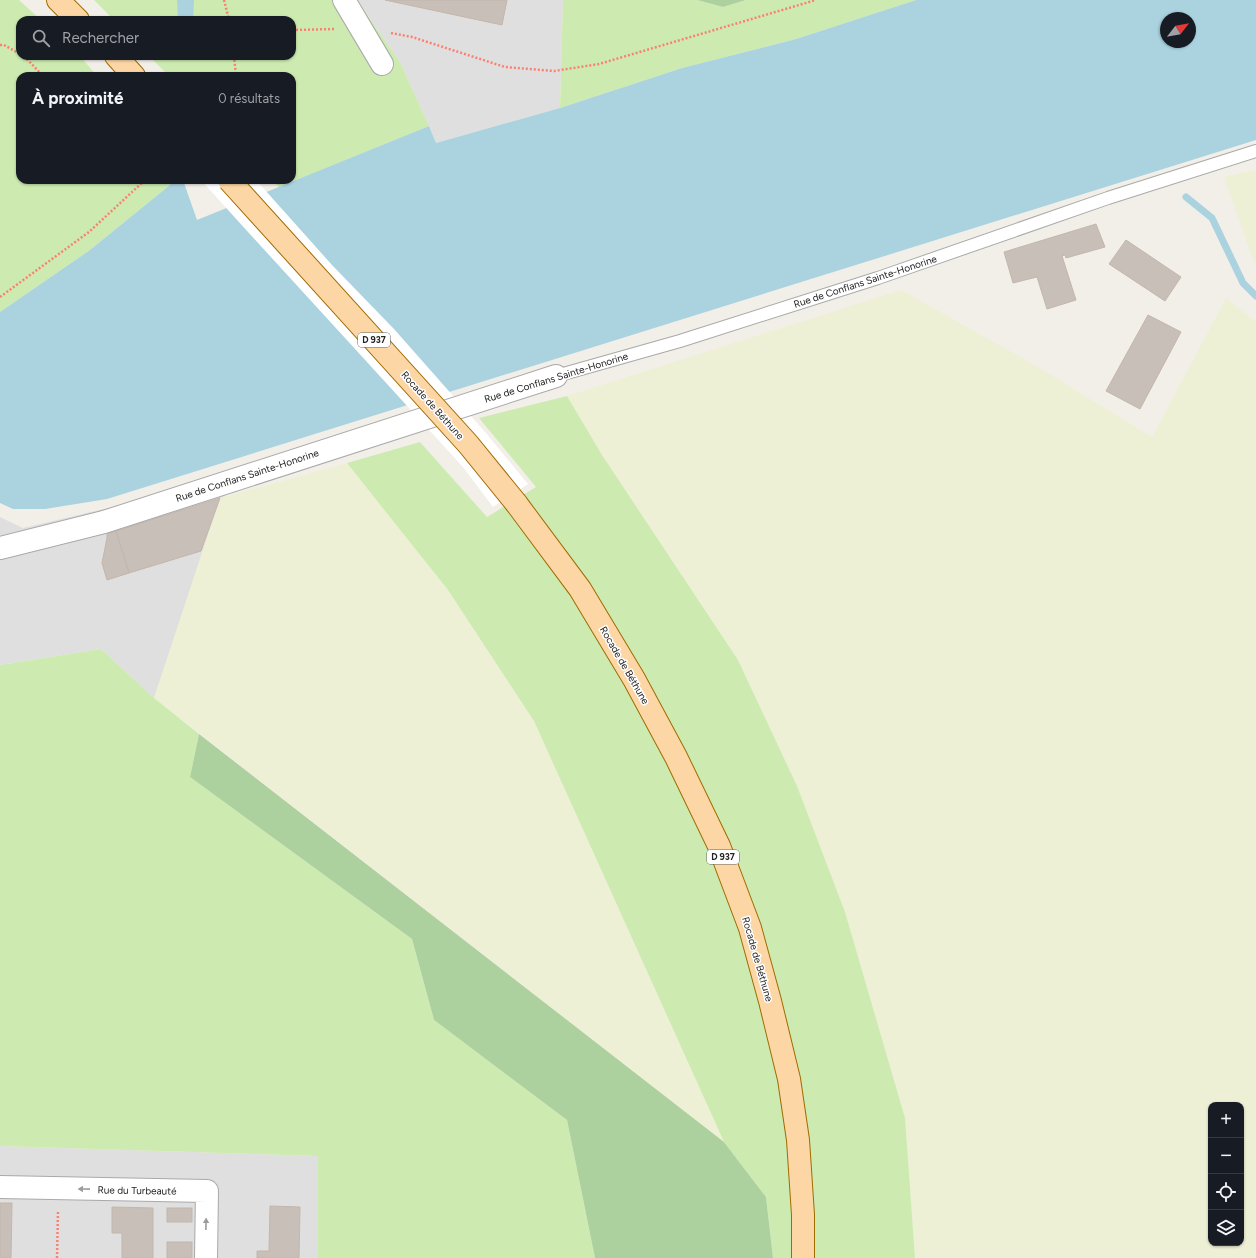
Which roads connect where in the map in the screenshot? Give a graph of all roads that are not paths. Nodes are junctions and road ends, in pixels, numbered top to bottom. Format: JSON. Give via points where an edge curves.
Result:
{"nodes":[{"id":1,"x":58,"y":0,"type":"edge"},
{"id":2,"x":344,"y":0,"type":"edge"},
{"id":3,"x":74,"y":16,"type":"edge"},
{"id":4,"x":120,"y":60,"type":"edge"},
{"id":5,"x":382,"y":64,"type":"dead end"},
{"id":6,"x":130,"y":72,"type":"edge"},
{"id":7,"x":1256,"y":151,"type":"edge"},
{"id":8,"x":233,"y":184,"type":"edge"},
{"id":9,"x":556,"y":376,"type":"joint"},
{"id":10,"x":0,"y":548,"type":"edge"},
{"id":11,"x":0,"y":1187,"type":"edge"},
{"id":12,"x":206,"y":1258,"type":"edge"},
{"id":13,"x":803,"y":1258,"type":"edge"}],
"edges":[{"from":1,"to":3,"type":"main road"},
{"from":2,"to":5,"type":"street"},
{"from":4,"to":6,"type":"main road"},
{"from":7,"to":9,"type":"lane","name":"Rue de Conflans Sainte-Honorine","via":[[1108,198],[878,278],[680,341]]},
{"from":8,"to":13,"type":"main road","name":"Rocade de Béthune","number":"D 937","bridge":true,"via":[[468,444],[516,503],[580,589],[634,679],[676,757],[719,846],[748,921],[770,1001],[789,1079],[798,1140]]},
{"from":9,"to":10,"type":"street","name":"Rue de Conflans Sainte-Honorine","via":[[104,522]]},
{"from":12,"to":11,"type":"street","name":"Rue du Turbeauté","one_way":true,"via":[[207,1191]]}]}
